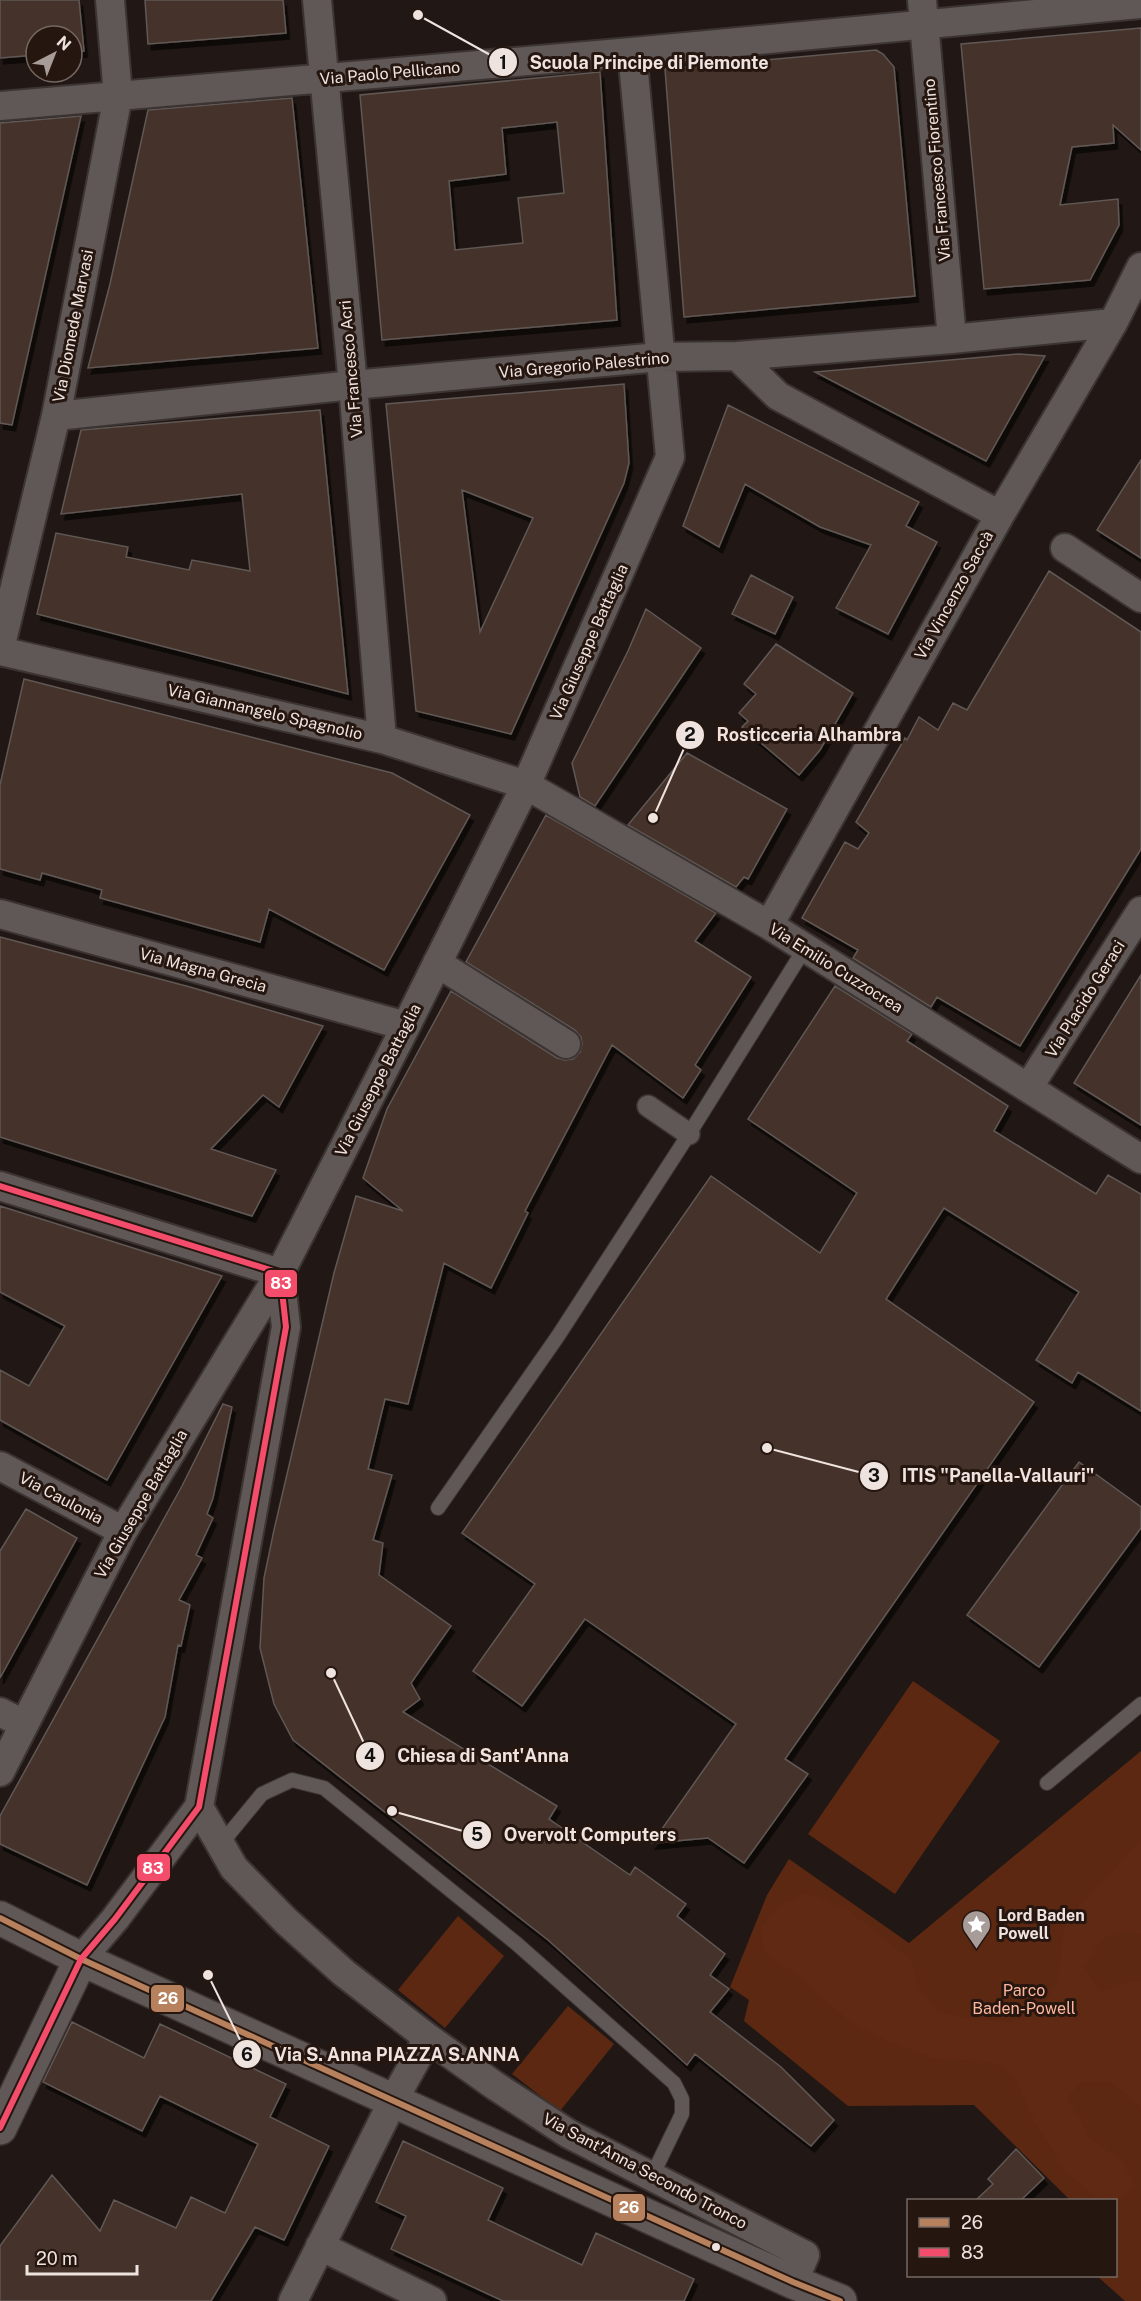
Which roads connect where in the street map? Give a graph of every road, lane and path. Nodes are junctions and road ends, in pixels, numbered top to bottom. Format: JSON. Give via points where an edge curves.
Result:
{"nodes":[{"id":1,"x":110,"y":0,"type":"edge"},
{"id":2,"x":316,"y":0,"type":"edge"},
{"id":3,"x":1141,"y":4,"type":"edge"},
{"id":4,"x":923,"y":12,"type":"edge"},
{"id":5,"x":632,"y":52,"type":"junction"},
{"id":6,"x":324,"y":79,"type":"junction"},
{"id":7,"x":118,"y":96,"type":"junction"},
{"id":8,"x":0,"y":106,"type":"edge"},
{"id":9,"x":1141,"y":267,"type":"edge"},
{"id":10,"x":1113,"y":323,"type":"junction"},
{"id":11,"x":952,"y":339,"type":"junction"},
{"id":12,"x":737,"y":356,"type":"junction"},
{"id":13,"x":659,"y":357,"type":"junction"},
{"id":14,"x":353,"y":385,"type":"junction"},
{"id":15,"x":56,"y":416,"type":"junction"},
{"id":16,"x":1000,"y":515,"type":"junction"},
{"id":17,"x":1065,"y":548,"type":"dead end"},
{"id":18,"x":1141,"y":598,"type":"edge"},
{"id":19,"x":0,"y":650,"type":"edge"},
{"id":20,"x":382,"y":739,"type":"junction"},
{"id":21,"x":526,"y":785,"type":"junction"},
{"id":22,"x":1141,"y":910,"type":"edge"},
{"id":23,"x":0,"y":914,"type":"edge"},
{"id":24,"x":769,"y":925,"type":"junction"},
{"id":25,"x":805,"y":948,"type":"junction"},
{"id":26,"x":437,"y":963,"type":"junction"},
{"id":27,"x":406,"y":1026,"type":"junction"},
{"id":28,"x":566,"y":1044,"type":"dead end"},
{"id":29,"x":1028,"y":1088,"type":"junction"},
{"id":30,"x":648,"y":1106,"type":"dead end"},
{"id":31,"x":689,"y":1134,"type":"junction"},
{"id":32,"x":1141,"y":1159,"type":"edge"},
{"id":33,"x":0,"y":1186,"type":"edge"},
{"id":34,"x":280,"y":1273,"type":"junction"},
{"id":35,"x":0,"y":1466,"type":"edge"},
{"id":36,"x":438,"y":1508,"type":"dead end"},
{"id":37,"x":123,"y":1531,"type":"junction"},
{"id":38,"x":1141,"y":1704,"type":"edge"},
{"id":39,"x":11,"y":1718,"type":"edge"},
{"id":40,"x":0,"y":1772,"type":"edge"},
{"id":41,"x":1047,"y":1783,"type":"dead end"},
{"id":42,"x":199,"y":1807,"type":"junction"},
{"id":43,"x":220,"y":1845,"type":"junction"},
{"id":44,"x":0,"y":1918,"type":"edge"},
{"id":45,"x":81,"y":1959,"type":"junction"},
{"id":46,"x":428,"y":2038,"type":"junction"},
{"id":47,"x":393,"y":2101,"type":"junction"},
{"id":48,"x":0,"y":2128,"type":"edge"},
{"id":49,"x":652,"y":2176,"type":"junction"},
{"id":50,"x":320,"y":2246,"type":"junction"},
{"id":51,"x":793,"y":2282,"type":"junction"},
{"id":52,"x":293,"y":2301,"type":"edge"},
{"id":53,"x":432,"y":2301,"type":"edge"},
{"id":54,"x":840,"y":2301,"type":"edge"}],
"edges":[{"from":1,"to":7,"type":"street","name":"Via Diomede Marvasi"},
{"from":2,"to":6,"type":"street","name":"Via Francesco Acri"},
{"from":3,"to":4,"type":"street","name":"Via Paolo Pellicano"},
{"from":4,"to":5,"type":"street","name":"Via Paolo Pellicano"},
{"from":4,"to":11,"type":"street","name":"Via Francesco Fiorentino"},
{"from":5,"to":6,"type":"street","name":"Via Paolo Pellicano"},
{"from":5,"to":13,"type":"street","name":"Via Giuseppe Battaglia"},
{"from":6,"to":7,"type":"street","name":"Via Paolo Pellicano"},
{"from":6,"to":14,"type":"street","name":"Via Francesco Acri"},
{"from":7,"to":8,"type":"street","name":"Via Paolo Pellicano"},
{"from":7,"to":15,"type":"street","name":"Via Diomede Marvasi"},
{"from":9,"to":10,"type":"street","name":"Via Vincenzo Saccà"},
{"from":10,"to":11,"type":"street","name":"Via Gregorio Palestrino"},
{"from":10,"to":16,"type":"street","name":"Via Vincenzo Saccà"},
{"from":11,"to":12,"type":"street","name":"Via Gregorio Palestrino"},
{"from":12,"to":13,"type":"street","name":"Via Gregorio Palestrino"},
{"from":12,"to":16,"type":"street","via":[[778,396]]},
{"from":13,"to":14,"type":"street","name":"Via Gregorio Palestrino"},
{"from":13,"to":21,"type":"street","name":"Via Giuseppe Battaglia","via":[[670,458]]},
{"from":14,"to":15,"type":"street","name":"Via Gregorio Palestrino"},
{"from":14,"to":20,"type":"street","name":"Via Francesco Acri"},
{"from":15,"to":19,"type":"street","name":"Via Diomede Marvasi"},
{"from":16,"to":24,"type":"street","name":"Via Vincenzo Saccà"},
{"from":17,"to":18,"type":"street"},
{"from":19,"to":20,"type":"street","name":"Via Giannangelo Spagnolio"},
{"from":20,"to":21,"type":"street","name":"Via Giannangelo Spagnolio"},
{"from":21,"to":24,"type":"street","name":"Via Emilio Cuzzocrea"},
{"from":21,"to":26,"type":"street","name":"Via Giuseppe Battaglia"},
{"from":22,"to":29,"type":"street","name":"Via Placido Geraci"},
{"from":23,"to":27,"type":"street","name":"Via Magna Grecia"},
{"from":24,"to":25,"type":"street","name":"Via Emilio Cuzzocrea"},
{"from":25,"to":29,"type":"street","name":"Via Emilio Cuzzocrea"},
{"from":25,"to":31,"type":"lane"},
{"from":26,"to":27,"type":"street","name":"Via Giuseppe Battaglia"},
{"from":26,"to":28,"type":"street"},
{"from":27,"to":34,"type":"street","name":"Via Giuseppe Battaglia"},
{"from":29,"to":32,"type":"street","name":"Via Emilio Cuzzocrea"},
{"from":30,"to":31,"type":"street"},
{"from":31,"to":36,"type":"lane","via":[[558,1336]]},
{"from":33,"to":34,"type":"street"},
{"from":34,"to":37,"type":"street","name":"Via Giuseppe Battaglia"},
{"from":34,"to":42,"type":"street","via":[[286,1327]]},
{"from":35,"to":37,"type":"street","name":"Via Caulonia"},
{"from":37,"to":39,"type":"street","name":"Via Giuseppe Battaglia"},
{"from":38,"to":41,"type":"lane"},
{"from":39,"to":40,"type":"street","name":"Via Giuseppe Battaglia"},
{"from":42,"to":43,"type":"street","name":"Via Sant'Anna Secondo Tronco"},
{"from":42,"to":45,"type":"street"},
{"from":43,"to":46,"type":"street","name":"Via Sant'Anna Secondo Tronco","via":[[234,1868],[286,1921],[344,1973]]},
{"from":43,"to":49,"type":"lane","via":[[262,1794],[292,1780],[324,1788],[517,1944],[674,2083],[682,2099],[682,2114]]},
{"from":44,"to":45,"type":"street"},
{"from":45,"to":47,"type":"street"},
{"from":45,"to":48,"type":"street"},
{"from":46,"to":47,"type":"street"},
{"from":46,"to":49,"type":"street","name":"Via Sant'Anna Secondo Tronco","via":[[569,2134]]},
{"from":47,"to":50,"type":"street"},
{"from":47,"to":51,"type":"street"},
{"from":49,"to":51,"type":"street","name":"Via Sant'Anna Secondo Tronco","via":[[805,2255]]},
{"from":50,"to":52,"type":"street"},
{"from":50,"to":53,"type":"street"},
{"from":51,"to":54,"type":"street"}]}
